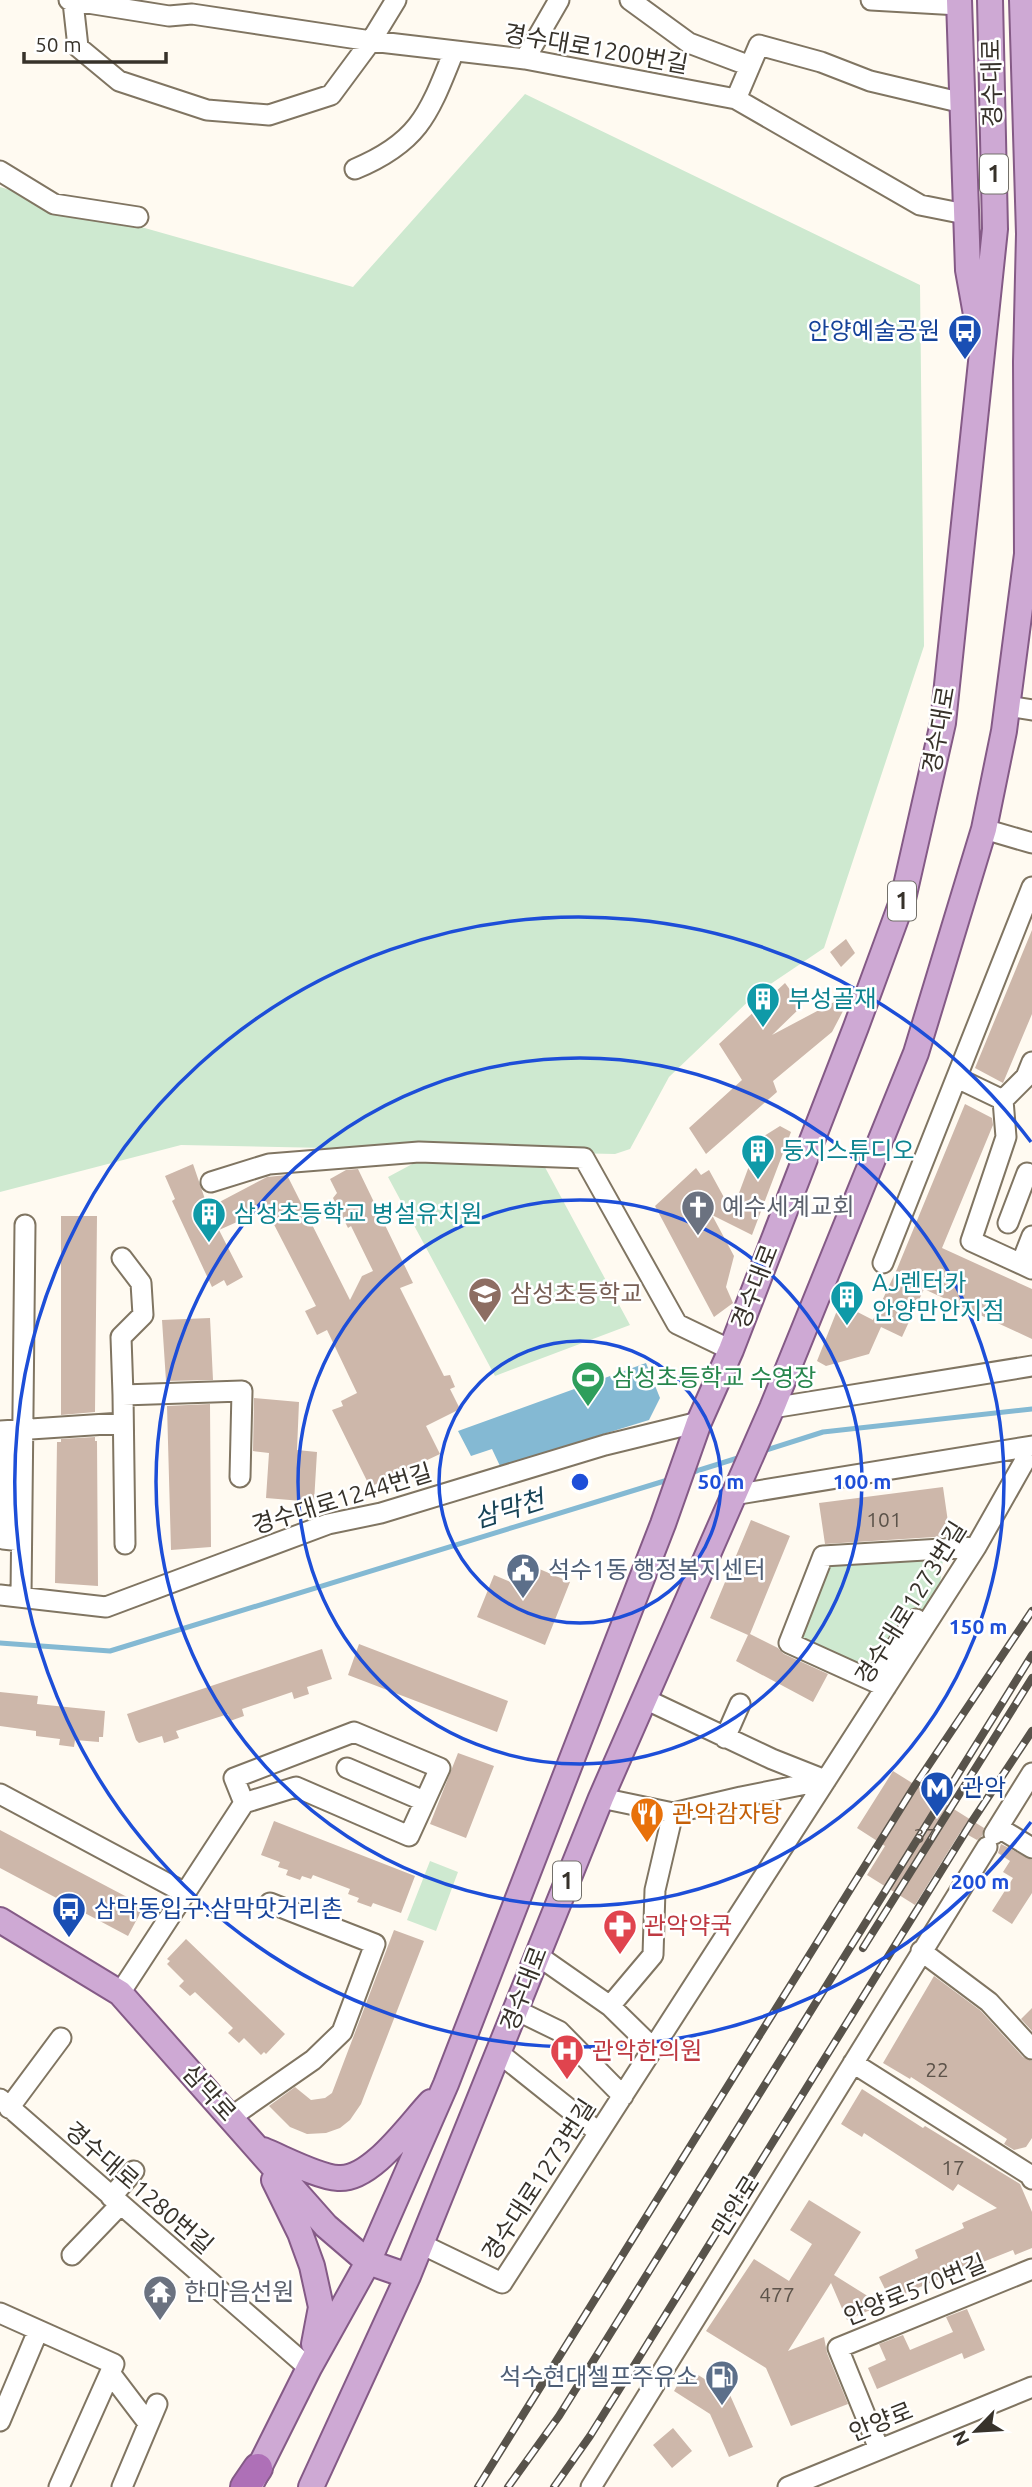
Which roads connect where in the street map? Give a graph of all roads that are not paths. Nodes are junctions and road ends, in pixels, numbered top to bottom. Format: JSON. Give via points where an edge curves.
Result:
{"nodes":[{"id":1,"x":396,"y":0,"type":"edge"},
{"id":2,"x":559,"y":0,"type":"edge"},
{"id":3,"x":630,"y":0,"type":"edge"},
{"id":4,"x":871,"y":0,"type":"edge"},
{"id":5,"x":990,"y":0,"type":"edge"},
{"id":6,"x":1022,"y":0,"type":"edge"},
{"id":7,"x":71,"y":1,"type":"edge"},
{"id":8,"x":959,"y":3,"type":"edge"},
{"id":9,"x":195,"y":7,"type":"edge"},
{"id":10,"x":371,"y":41,"type":"junction"},
{"id":11,"x":454,"y":51,"type":"junction"},
{"id":12,"x":525,"y":59,"type":"junction"},
{"id":13,"x":750,"y":66,"type":"junction"},
{"id":14,"x":736,"y":99,"type":"junction"},
{"id":15,"x":963,"y":103,"type":"junction"},
{"id":16,"x":355,"y":169,"type":"dead end"},
{"id":17,"x":0,"y":171,"type":"edge"},
{"id":18,"x":965,"y":214,"type":"junction"},
{"id":19,"x":138,"y":217,"type":"dead end"},
{"id":20,"x":982,"y":348,"type":"junction"},
{"id":21,"x":1032,"y":394,"type":"edge"},
{"id":22,"x":1026,"y":418,"type":"junction"},
{"id":23,"x":1023,"y":659,"type":"edge"},
{"id":24,"x":1008,"y":706,"type":"junction"},
{"id":25,"x":1032,"y":710,"type":"edge"},
{"id":26,"x":984,"y":829,"type":"junction"},
{"id":27,"x":1032,"y":843,"type":"edge"},
{"id":28,"x":1032,"y":887,"type":"edge"},
{"id":29,"x":1032,"y":1062,"type":"edge"},
{"id":30,"x":957,"y":1078,"type":"junction"},
{"id":31,"x":1003,"y":1100,"type":"junction"},
{"id":32,"x":998,"y":1161,"type":"junction"},
{"id":33,"x":1030,"y":1174,"type":"edge"},
{"id":34,"x":211,"y":1182,"type":"dead end"},
{"id":35,"x":1007,"y":1223,"type":"dead end"},
{"id":36,"x":25,"y":1225,"type":"dead end"},
{"id":37,"x":1032,"y":1236,"type":"edge"},
{"id":38,"x":122,"y":1258,"type":"dead end"},
{"id":39,"x":883,"y":1263,"type":"dead end"},
{"id":40,"x":1026,"y":1266,"type":"edge"},
{"id":41,"x":731,"y":1350,"type":"junction"},
{"id":42,"x":1032,"y":1366,"type":"edge"},
{"id":43,"x":123,"y":1395,"type":"junction"},
{"id":44,"x":769,"y":1415,"type":"junction"},
{"id":45,"x":699,"y":1422,"type":"junction"},
{"id":46,"x":122,"y":1423,"type":"junction"},
{"id":47,"x":0,"y":1431,"type":"edge"},
{"id":48,"x":22,"y":1439,"type":"junction"},
{"id":49,"x":1032,"y":1447,"type":"edge"},
{"id":50,"x":240,"y":1477,"type":"dead end"},
{"id":51,"x":735,"y":1492,"type":"junction"},
{"id":52,"x":125,"y":1544,"type":"dead end"},
{"id":53,"x":976,"y":1547,"type":"junction"},
{"id":54,"x":940,"y":1585,"type":"dead end"},
{"id":55,"x":0,"y":1595,"type":"edge"},
{"id":56,"x":21,"y":1596,"type":"junction"},
{"id":57,"x":879,"y":1683,"type":"junction"},
{"id":58,"x":645,"y":1699,"type":"junction"},
{"id":59,"x":740,"y":1704,"type":"dead end"},
{"id":60,"x":725,"y":1738,"type":"junction"},
{"id":61,"x":286,"y":1758,"type":"junction"},
{"id":62,"x":347,"y":1768,"type":"dead end"},
{"id":63,"x":1032,"y":1773,"type":"edge"},
{"id":64,"x":826,"y":1780,"type":"junction"},
{"id":65,"x":296,"y":1787,"type":"junction"},
{"id":66,"x":0,"y":1794,"type":"edge"},
{"id":67,"x":601,"y":1798,"type":"junction"},
{"id":68,"x":424,"y":1801,"type":"junction"},
{"id":69,"x":244,"y":1803,"type":"junction"},
{"id":70,"x":673,"y":1813,"type":"junction"},
{"id":71,"x":993,"y":1836,"type":"junction"},
{"id":72,"x":1032,"y":1849,"type":"edge"},
{"id":73,"x":185,"y":1893,"type":"junction"},
{"id":74,"x":270,"y":1903,"type":"dead end"},
{"id":75,"x":0,"y":1920,"type":"edge"},
{"id":76,"x":921,"y":1951,"type":"junction"},
{"id":77,"x":537,"y":1955,"type":"junction"},
{"id":78,"x":120,"y":1993,"type":"junction"},
{"id":79,"x":610,"y":2006,"type":"junction"},
{"id":80,"x":516,"y":2010,"type":"junction"},
{"id":81,"x":61,"y":2038,"type":"dead end"},
{"id":82,"x":653,"y":2048,"type":"junction"},
{"id":83,"x":1032,"y":2049,"type":"edge"},
{"id":84,"x":499,"y":2053,"type":"junction"},
{"id":85,"x":853,"y":2063,"type":"junction"},
{"id":86,"x":446,"y":2084,"type":"junction"},
{"id":87,"x":623,"y":2096,"type":"junction"},
{"id":88,"x":4,"y":2104,"type":"edge"},
{"id":89,"x":231,"y":2118,"type":"junction"},
{"id":90,"x":598,"y":2132,"type":"junction"},
{"id":91,"x":259,"y":2148,"type":"junction"},
{"id":92,"x":134,"y":2171,"type":"dead end"},
{"id":93,"x":1032,"y":2175,"type":"edge"},
{"id":94,"x":116,"y":2201,"type":"junction"},
{"id":95,"x":421,"y":2244,"type":"junction"},
{"id":96,"x":72,"y":2255,"type":"dead end"},
{"id":97,"x":368,"y":2262,"type":"junction"},
{"id":98,"x":1032,"y":2269,"type":"edge"},
{"id":99,"x":408,"y":2276,"type":"junction"},
{"id":100,"x":0,"y":2312,"type":"edge"},
{"id":101,"x":38,"y":2331,"type":"junction"},
{"id":102,"x":309,"y":2368,"type":"junction"},
{"id":103,"x":110,"y":2374,"type":"junction"},
{"id":104,"x":1032,"y":2386,"type":"edge"},
{"id":105,"x":157,"y":2404,"type":"dead end"},
{"id":106,"x":0,"y":2421,"type":"edge"},
{"id":107,"x":148,"y":2423,"type":"junction"},
{"id":108,"x":878,"y":2449,"type":"junction"},
{"id":109,"x":251,"y":2481,"type":"edge"},
{"id":110,"x":59,"y":2487,"type":"edge"},
{"id":111,"x":122,"y":2487,"type":"edge"},
{"id":112,"x":311,"y":2487,"type":"edge"},
{"id":113,"x":591,"y":2487,"type":"edge"},
{"id":114,"x":788,"y":2487,"type":"edge"}],
"edges":[{"from":1,"to":10,"type":"street"},
{"from":2,"to":12,"type":"street"},
{"from":3,"to":13,"type":"street","via":[[690,43]]},
{"from":4,"to":8,"type":"street"},
{"from":5,"to":20,"type":"main road","name":"경수대로","number":"1","via":[[995,229]]},
{"from":6,"to":22,"type":"main road","name":"경수대로","number":"1","via":[[1029,234]]},
{"from":7,"to":9,"type":"street","name":"경수대로1200번길","via":[[169,16]]},
{"from":7,"to":10,"type":"street","via":[[78,47],[119,81],[207,110],[270,115],[331,95]]},
{"from":8,"to":15,"type":"main road"},
{"from":9,"to":10,"type":"street","name":"경수대로1200번길"},
{"from":10,"to":11,"type":"street","name":"경수대로1200번길"},
{"from":11,"to":12,"type":"street","name":"경수대로1200번길"},
{"from":11,"to":16,"type":"street","via":[[423,121],[380,159]]},
{"from":12,"to":14,"type":"street","name":"경수대로1200번길"},
{"from":13,"to":14,"type":"street"},
{"from":13,"to":15,"type":"street","via":[[759,45],[870,81]]},
{"from":14,"to":18,"type":"street","name":"경수대로1200번길","via":[[920,205]]},
{"from":15,"to":18,"type":"main road"},
{"from":17,"to":19,"type":"street","via":[[54,204]]},
{"from":18,"to":20,"type":"main road","via":[[968,270]]},
{"from":20,"to":41,"type":"main road","name":"경수대로","number":"1","via":[[943,723],[902,899]]},
{"from":21,"to":22,"type":"main road"},
{"from":22,"to":23,"type":"main road","name":"경수대로","number":"1"},
{"from":23,"to":24,"type":"main road","name":"경수대로","number":"1"},
{"from":24,"to":25,"type":"street"},
{"from":24,"to":26,"type":"main road","name":"경수대로","number":"1"},
{"from":26,"to":27,"type":"street"},
{"from":26,"to":44,"type":"main road","name":"경수대로","number":"1","via":[[916,1053]]},
{"from":28,"to":30,"type":"street"},
{"from":29,"to":31,"type":"street","via":[[1026,1077]]},
{"from":30,"to":31,"type":"street"},
{"from":30,"to":39,"type":"street"},
{"from":31,"to":32,"type":"street","via":[[1006,1137]]},
{"from":32,"to":33,"type":"street"},
{"from":32,"to":40,"type":"street","via":[[971,1241]]},
{"from":33,"to":35,"type":"street"},
{"from":34,"to":41,"type":"street","via":[[269,1164],[405,1153],[584,1158],[677,1324]]},
{"from":36,"to":48,"type":"street"},
{"from":37,"to":40,"type":"street"},
{"from":38,"to":43,"type":"street","via":[[141,1283],[143,1315],[121,1338]]},
{"from":41,"to":45,"type":"main road","name":"경수대로","number":"1"},
{"from":42,"to":44,"type":"street"},
{"from":43,"to":46,"type":"street"},
{"from":43,"to":50,"type":"street","via":[[242,1391]]},
{"from":44,"to":51,"type":"main road","number":"1"},
{"from":45,"to":56,"type":"street","name":"경수대로1244번길","via":[[328,1524],[106,1607]]},
{"from":45,"to":86,"type":"main road","name":"경수대로","number":"1"},
{"from":46,"to":48,"type":"street"},
{"from":46,"to":52,"type":"street"},
{"from":47,"to":48,"type":"street"},
{"from":48,"to":56,"type":"street"},
{"from":49,"to":51,"type":"street"},
{"from":49,"to":53,"type":"street","name":"경수대로1273번길"},
{"from":51,"to":58,"type":"main road","name":"경수대로","number":"1"},
{"from":53,"to":57,"type":"street","name":"경수대로1273번길"},
{"from":53,"to":57,"type":"street","via":[[824,1556],[789,1643]]},
{"from":54,"to":57,"type":"street"},
{"from":55,"to":56,"type":"street","name":"경수대로1244번길"},
{"from":57,"to":64,"type":"street","name":"경수대로1273번길"},
{"from":58,"to":60,"type":"street"},
{"from":58,"to":67,"type":"main road","name":"경수대로","number":"1"},
{"from":59,"to":60,"type":"street"},
{"from":60,"to":64,"type":"street"},
{"from":61,"to":65,"type":"street"},
{"from":61,"to":68,"type":"street","via":[[355,1732],[440,1768]]},
{"from":61,"to":69,"type":"street","via":[[234,1777]]},
{"from":62,"to":68,"type":"street"},
{"from":63,"to":71,"type":"street","name":"만안로"},
{"from":64,"to":70,"type":"street"},
{"from":64,"to":82,"type":"street","name":"경수대로1273번길"},
{"from":65,"to":68,"type":"street","via":[[409,1836]]},
{"from":65,"to":69,"type":"street"},
{"from":66,"to":73,"type":"street"},
{"from":67,"to":70,"type":"street"},
{"from":67,"to":77,"type":"main road","name":"경수대로","number":"1"},
{"from":69,"to":73,"type":"street"},
{"from":70,"to":79,"type":"street","via":[[655,1890],[653,1955]]},
{"from":71,"to":72,"type":"street"},
{"from":71,"to":76,"type":"street","name":"만안로"},
{"from":73,"to":78,"type":"street"},
{"from":74,"to":89,"type":"street","via":[[375,1944],[342,2032],[313,2060]]},
{"from":75,"to":78,"type":"main road","name":"삼막로"},
{"from":76,"to":83,"type":"street","via":[[989,2002]]},
{"from":76,"to":85,"type":"street","name":"만안로"},
{"from":77,"to":79,"type":"street"},
{"from":77,"to":80,"type":"main road","name":"경수대로","number":"1"},
{"from":78,"to":89,"type":"main road","name":"삼막로"},
{"from":79,"to":82,"type":"street"},
{"from":80,"to":84,"type":"main road","name":"경수대로","number":"1"},
{"from":80,"to":87,"type":"street","via":[[559,2031]]},
{"from":81,"to":88,"type":"street"},
{"from":82,"to":87,"type":"street","name":"경수대로1273번길"},
{"from":84,"to":90,"type":"street"},
{"from":84,"to":95,"type":"main road","name":"경수대로","number":"1"},
{"from":85,"to":93,"type":"street"},
{"from":85,"to":113,"type":"street","name":"만안로"},
{"from":86,"to":91,"type":"main road","via":[[382,2156],[352,2177],[322,2174]]},
{"from":86,"to":97,"type":"main road","name":"경수대로","number":"1"},
{"from":87,"to":90,"type":"street","name":"경수대로1273번길"},
{"from":88,"to":94,"type":"street","name":"경수대로1280번길"},
{"from":89,"to":91,"type":"main road","name":"삼막로"},
{"from":90,"to":95,"type":"street","name":"경수대로1273번길","via":[[502,2283]]},
{"from":91,"to":97,"type":"main road","name":"삼막로","via":[[326,2227]]},
{"from":91,"to":102,"type":"main road","via":[[300,2233],[315,2280],[321,2307]]},
{"from":92,"to":94,"type":"street"},
{"from":94,"to":96,"type":"street"},
{"from":94,"to":102,"type":"street","name":"경수대로1280번길"},
{"from":95,"to":99,"type":"main road","name":"경수대로","number":"1"},
{"from":97,"to":99,"type":"main road","name":"삼막로"},
{"from":97,"to":102,"type":"main road","name":"경수대로","number":"1"},
{"from":98,"to":108,"type":"street","name":"안양로570번길","via":[[838,2348]]},
{"from":99,"to":112,"type":"main road","name":"경수대로","number":"1"},
{"from":100,"to":101,"type":"street"},
{"from":101,"to":103,"type":"street","via":[[114,2364]]},
{"from":101,"to":106,"type":"street"},
{"from":102,"to":109,"type":"main road","name":"경수대로","number":"1"},
{"from":103,"to":107,"type":"street"},
{"from":103,"to":110,"type":"street"},
{"from":104,"to":108,"type":"street","name":"안양로"},
{"from":105,"to":107,"type":"street"},
{"from":107,"to":111,"type":"street"},
{"from":108,"to":114,"type":"street","name":"안양로"}]}
